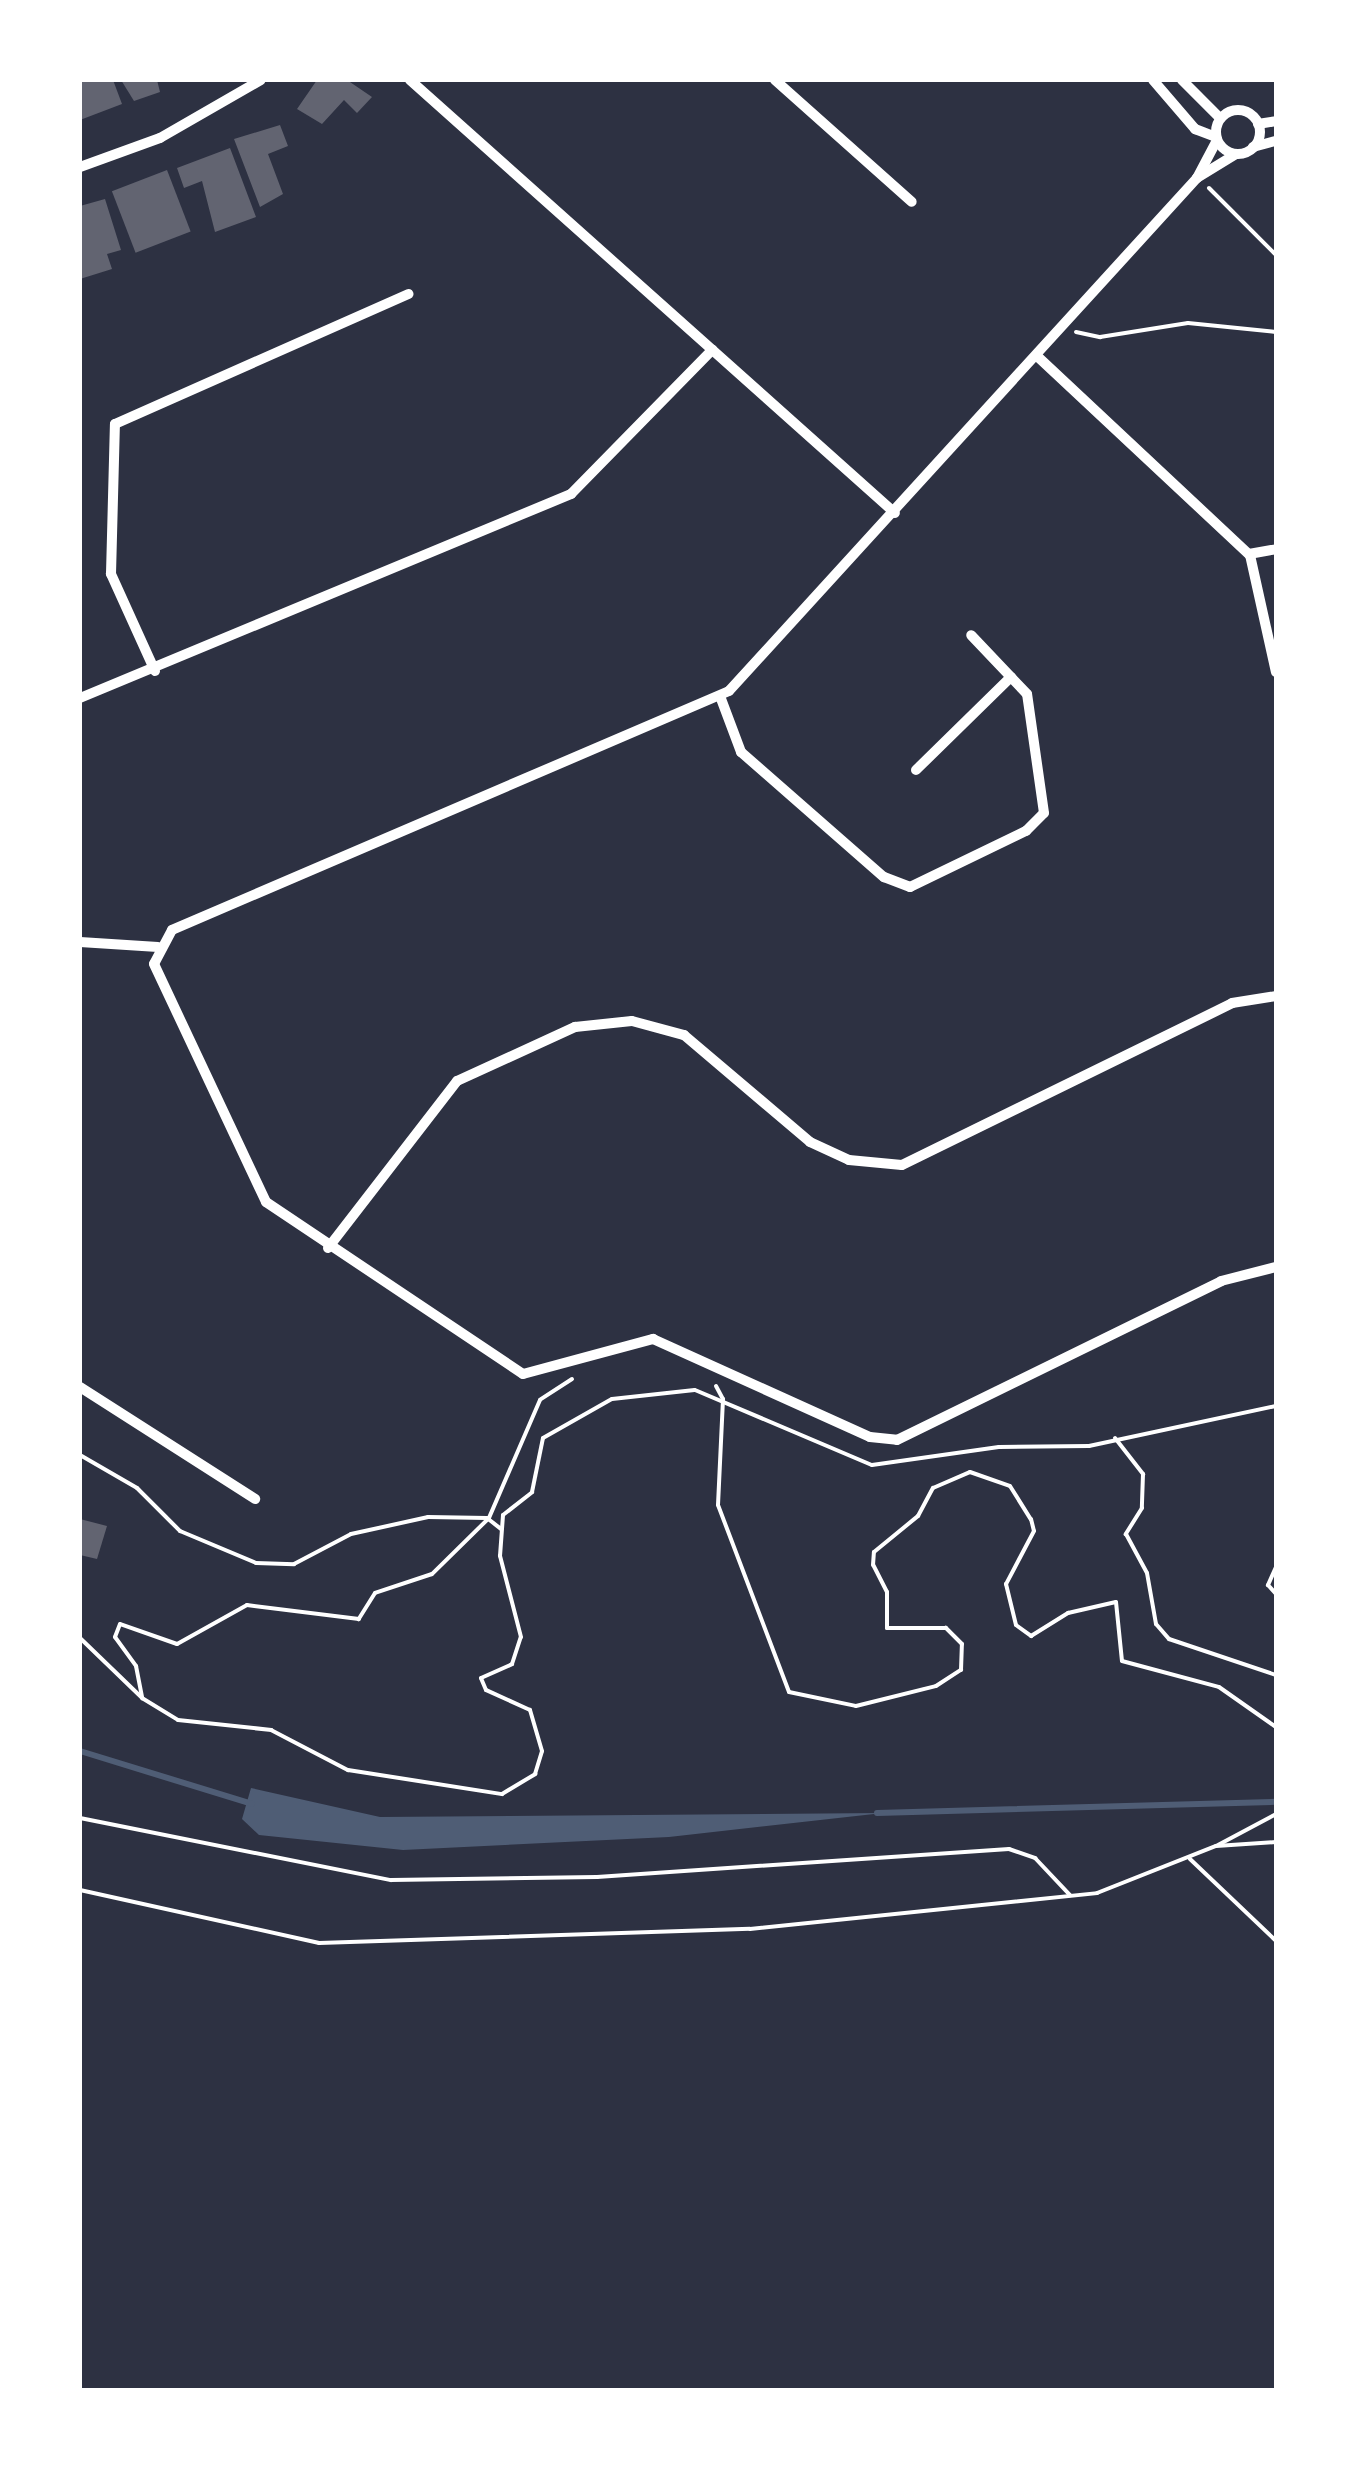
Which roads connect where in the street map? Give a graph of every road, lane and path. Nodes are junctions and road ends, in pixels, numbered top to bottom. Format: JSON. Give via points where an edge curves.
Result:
{"nodes":[{"id":1,"x":261,"y":80,"type":"edge"},
{"id":2,"x":410,"y":80,"type":"edge"},
{"id":3,"x":776,"y":80,"type":"edge"},
{"id":4,"x":1153,"y":80,"type":"edge"},
{"id":5,"x":1182,"y":80,"type":"edge"},
{"id":6,"x":1220,"y":118,"type":"junction"},
{"id":7,"x":1276,"y":121,"type":"edge"},
{"id":8,"x":1258,"y":124,"type":"junction"},
{"id":9,"x":1216,"y":138,"type":"junction"},
{"id":10,"x":1276,"y":141,"type":"edge"},
{"id":11,"x":1249,"y":151,"type":"junction"},
{"id":12,"x":1236,"y":154,"type":"junction"},
{"id":13,"x":80,"y":166,"type":"edge"},
{"id":14,"x":1197,"y":178,"type":"junction"},
{"id":15,"x":912,"y":202,"type":"dead end"},
{"id":16,"x":1276,"y":255,"type":"edge"},
{"id":17,"x":408,"y":294,"type":"dead end"},
{"id":18,"x":1062,"y":328,"type":"junction"},
{"id":19,"x":1276,"y":332,"type":"edge"},
{"id":20,"x":712,"y":350,"type":"junction"},
{"id":21,"x":1036,"y":356,"type":"junction"},
{"id":22,"x":1276,"y":428,"type":"edge"},
{"id":23,"x":1276,"y":482,"type":"edge"},
{"id":24,"x":895,"y":514,"type":"junction"},
{"id":25,"x":1276,"y":549,"type":"edge"},
{"id":26,"x":1250,"y":554,"type":"junction"},
{"id":27,"x":971,"y":635,"type":"dead end"},
{"id":28,"x":155,"y":671,"type":"junction"},
{"id":29,"x":1276,"y":672,"type":"edge"},
{"id":30,"x":1011,"y":677,"type":"junction"},
{"id":31,"x":720,"y":696,"type":"junction"},
{"id":32,"x":80,"y":698,"type":"edge"},
{"id":33,"x":916,"y":770,"type":"dead end"},
{"id":34,"x":80,"y":942,"type":"edge"},
{"id":35,"x":158,"y":948,"type":"junction"},
{"id":36,"x":1276,"y":996,"type":"edge"},
{"id":37,"x":328,"y":1248,"type":"junction"},
{"id":38,"x":1276,"y":1268,"type":"edge"},
{"id":39,"x":582,"y":1373,"type":"dead end"},
{"id":40,"x":704,"y":1376,"type":"dead end"},
{"id":41,"x":80,"y":1388,"type":"edge"},
{"id":42,"x":640,"y":1390,"type":"dead end"},
{"id":43,"x":1276,"y":1406,"type":"edge"},
{"id":44,"x":80,"y":1455,"type":"edge"},
{"id":45,"x":255,"y":1499,"type":"dead end"},
{"id":46,"x":487,"y":1518,"type":"junction"},
{"id":47,"x":502,"y":1529,"type":"junction"},
{"id":48,"x":1276,"y":1567,"type":"edge"},
{"id":49,"x":1276,"y":1594,"type":"edge"},
{"id":50,"x":80,"y":1638,"type":"edge"},
{"id":51,"x":1276,"y":1675,"type":"edge"},
{"id":52,"x":142,"y":1698,"type":"junction"},
{"id":53,"x":1276,"y":1728,"type":"edge"},
{"id":54,"x":1276,"y":1814,"type":"edge"},
{"id":55,"x":80,"y":1818,"type":"edge"},
{"id":56,"x":1276,"y":1842,"type":"edge"},
{"id":57,"x":1216,"y":1846,"type":"junction"},
{"id":58,"x":1190,"y":1859,"type":"junction"},
{"id":59,"x":80,"y":1890,"type":"edge"},
{"id":60,"x":1070,"y":1895,"type":"junction"},
{"id":61,"x":1276,"y":1941,"type":"edge"}],
"edges":[{"from":1,"to":13,"type":"street","via":[[160,138]]},
{"from":2,"to":20,"type":"street"},
{"from":3,"to":15,"type":"street"},
{"from":4,"to":9,"type":"street","via":[[1194,129]]},
{"from":5,"to":6,"type":"street"},
{"from":6,"to":8,"type":"street","via":[[1244,111]]},
{"from":6,"to":9,"type":"street"},
{"from":7,"to":8,"type":"street"},
{"from":8,"to":11,"type":"street"},
{"from":9,"to":12,"type":"street"},
{"from":9,"to":14,"type":"street"},
{"from":10,"to":11,"type":"street"},
{"from":11,"to":12,"type":"street"},
{"from":12,"to":14,"type":"street"},
{"from":14,"to":16,"type":"path"},
{"from":14,"to":18,"type":"street"},
{"from":17,"to":28,"type":"street","via":[[114,424],[111,574]]},
{"from":18,"to":19,"type":"path","via":[[1100,337],[1188,323]]},
{"from":18,"to":21,"type":"street"},
{"from":20,"to":24,"type":"street"},
{"from":20,"to":28,"type":"street","via":[[571,494]]},
{"from":21,"to":24,"type":"street"},
{"from":21,"to":26,"type":"street"},
{"from":22,"to":23,"type":"path"},
{"from":24,"to":31,"type":"street"},
{"from":25,"to":26,"type":"street"},
{"from":26,"to":29,"type":"street"},
{"from":27,"to":30,"type":"street"},
{"from":28,"to":32,"type":"street"},
{"from":30,"to":31,"type":"street","via":[[1027,694],[1044,813],[1026,831],[910,886],[884,877],[741,752]]},
{"from":30,"to":33,"type":"street"},
{"from":31,"to":35,"type":"street","via":[[172,930]]},
{"from":34,"to":35,"type":"street"},
{"from":35,"to":37,"type":"street","via":[[154,964],[246,1174],[280,1216]]},
{"from":36,"to":37,"type":"street","via":[[1232,1002],[902,1164],[849,1160],[810,1142],[684,1034],[632,1021],[574,1027],[457,1081]]},
{"from":37,"to":38,"type":"street","via":[[523,1374],[654,1339],[886,1440],[1221,1281]]},
{"from":39,"to":46,"type":"path","via":[[540,1400]]},
{"from":40,"to":53,"type":"path","via":[[723,1399],[718,1505],[789,1692],[856,1706],[936,1686],[960,1670],[962,1644],[946,1628],[887,1628],[887,1592],[873,1565],[874,1552],[918,1516],[933,1488],[970,1472],[1010,1486],[1031,1519],[1034,1531],[1006,1584],[1016,1625],[1032,1636],[1068,1613],[1116,1602],[1122,1661],[1219,1686]]},
{"from":41,"to":45,"type":"street"},
{"from":42,"to":47,"type":"path","via":[[544,1438],[532,1492],[503,1515]]},
{"from":43,"to":51,"type":"path","via":[[1115,1438],[1144,1474],[1146,1492],[1126,1534],[1146,1573],[1156,1624],[1169,1638]]},
{"from":44,"to":46,"type":"path","via":[[137,1488],[180,1531],[256,1562],[294,1564],[351,1534],[428,1517]]},
{"from":46,"to":47,"type":"path"},
{"from":46,"to":52,"type":"path","via":[[424,1580],[375,1593],[359,1619],[246,1604],[177,1644],[120,1624],[115,1637],[136,1666]]},
{"from":47,"to":52,"type":"path","via":[[522,1637],[512,1664],[482,1678],[486,1690],[530,1710],[542,1751],[535,1774],[502,1794],[464,1794],[321,1762],[271,1730],[178,1720]]},
{"from":48,"to":49,"type":"path","via":[[1268,1586]]},
{"from":50,"to":52,"type":"path"},
{"from":54,"to":57,"type":"path"},
{"from":55,"to":60,"type":"path","via":[[391,1880],[597,1877],[1009,1848],[1035,1858]]},
{"from":56,"to":57,"type":"path"},
{"from":57,"to":58,"type":"path"},
{"from":58,"to":60,"type":"path"},
{"from":58,"to":61,"type":"path"},
{"from":59,"to":60,"type":"path","via":[[319,1943],[750,1928]]}]}
